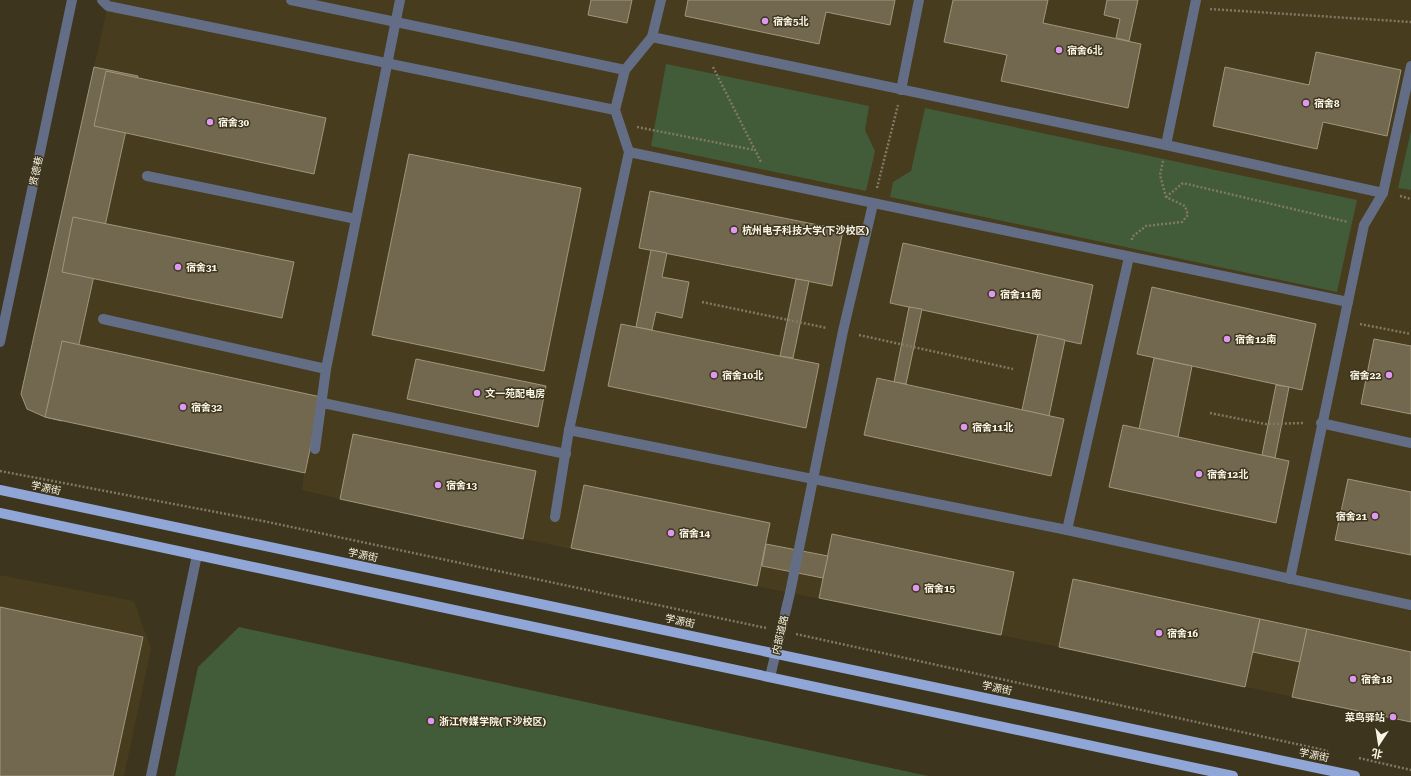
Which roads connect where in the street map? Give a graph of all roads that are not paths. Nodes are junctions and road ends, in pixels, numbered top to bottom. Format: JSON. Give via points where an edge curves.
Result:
{"nodes":[{"id":1,"x":72,"y":0,"type":"edge"},
{"id":2,"x":102,"y":0,"type":"edge"},
{"id":3,"x":291,"y":0,"type":"edge"},
{"id":4,"x":400,"y":0,"type":"edge"},
{"id":5,"x":661,"y":0,"type":"edge"},
{"id":6,"x":919,"y":0,"type":"edge"},
{"id":7,"x":1195,"y":4,"type":"edge"},
{"id":8,"x":395,"y":22,"type":"junction"},
{"id":9,"x":652,"y":37,"type":"junction"},
{"id":10,"x":387,"y":63,"type":"junction"},
{"id":11,"x":625,"y":70,"type":"junction"},
{"id":12,"x":1410,"y":73,"type":"edge"},
{"id":13,"x":901,"y":90,"type":"junction"},
{"id":14,"x":615,"y":110,"type":"junction"},
{"id":15,"x":1166,"y":145,"type":"junction"},
{"id":16,"x":629,"y":152,"type":"junction"},
{"id":17,"x":147,"y":176,"type":"dead end"},
{"id":18,"x":1383,"y":193,"type":"junction"},
{"id":19,"x":873,"y":204,"type":"junction"},
{"id":20,"x":356,"y":219,"type":"junction"},
{"id":21,"x":1130,"y":257,"type":"junction"},
{"id":22,"x":1348,"y":302,"type":"junction"},
{"id":23,"x":103,"y":319,"type":"dead end"},
{"id":24,"x":0,"y":342,"type":"edge"},
{"id":25,"x":326,"y":369,"type":"junction"},
{"id":26,"x":323,"y":403,"type":"junction"},
{"id":27,"x":1322,"y":423,"type":"junction"},
{"id":28,"x":569,"y":430,"type":"junction"},
{"id":29,"x":1411,"y":443,"type":"edge"},
{"id":30,"x":315,"y":449,"type":"dead end"},
{"id":31,"x":566,"y":454,"type":"junction"},
{"id":32,"x":813,"y":478,"type":"junction"},
{"id":33,"x":0,"y":490,"type":"edge"},
{"id":34,"x":0,"y":513,"type":"edge"},
{"id":35,"x":555,"y":517,"type":"dead end"},
{"id":36,"x":1067,"y":530,"type":"junction"},
{"id":37,"x":197,"y":555,"type":"junction"},
{"id":38,"x":1290,"y":579,"type":"junction"},
{"id":39,"x":1411,"y":605,"type":"edge"},
{"id":40,"x":776,"y":654,"type":"junction"},
{"id":41,"x":770,"y":677,"type":"junction"},
{"id":42,"x":151,"y":776,"type":"edge"},
{"id":43,"x":1233,"y":776,"type":"edge"},
{"id":44,"x":1356,"y":776,"type":"edge"}],
"edges":[{"from":1,"to":24,"type":"street","name":"贤德巷"},
{"from":2,"to":10,"type":"street","via":[[108,6]]},
{"from":3,"to":8,"type":"street"},
{"from":4,"to":8,"type":"street"},
{"from":5,"to":9,"type":"street"},
{"from":6,"to":13,"type":"street"},
{"from":7,"to":15,"type":"street"},
{"from":8,"to":10,"type":"street"},
{"from":8,"to":11,"type":"street"},
{"from":9,"to":11,"type":"street"},
{"from":9,"to":13,"type":"street"},
{"from":10,"to":14,"type":"street"},
{"from":10,"to":20,"type":"street"},
{"from":11,"to":14,"type":"street"},
{"from":12,"to":18,"type":"street"},
{"from":13,"to":15,"type":"street"},
{"from":14,"to":16,"type":"street"},
{"from":15,"to":18,"type":"street"},
{"from":16,"to":19,"type":"street"},
{"from":16,"to":28,"type":"street"},
{"from":17,"to":20,"type":"street"},
{"from":18,"to":22,"type":"street","via":[[1364,225]]},
{"from":19,"to":21,"type":"street"},
{"from":19,"to":32,"type":"street","name":"内部道路","via":[[843,331]]},
{"from":20,"to":25,"type":"street"},
{"from":21,"to":22,"type":"street"},
{"from":21,"to":36,"type":"street"},
{"from":22,"to":27,"type":"street"},
{"from":23,"to":25,"type":"street"},
{"from":25,"to":26,"type":"street"},
{"from":26,"to":30,"type":"street"},
{"from":26,"to":31,"type":"street"},
{"from":27,"to":29,"type":"street"},
{"from":27,"to":38,"type":"street"},
{"from":28,"to":31,"type":"street"},
{"from":28,"to":32,"type":"street"},
{"from":31,"to":35,"type":"street"},
{"from":32,"to":36,"type":"street"},
{"from":32,"to":40,"type":"street","name":"内部道路"},
{"from":33,"to":40,"type":"main road","name":"学源街"},
{"from":34,"to":37,"type":"main road"},
{"from":36,"to":38,"type":"street"},
{"from":37,"to":41,"type":"main road"},
{"from":37,"to":42,"type":"street"},
{"from":38,"to":39,"type":"street"},
{"from":40,"to":41,"type":"street","name":"内部道路"},
{"from":40,"to":44,"type":"main road","name":"学源街"},
{"from":41,"to":43,"type":"main road"}]}
